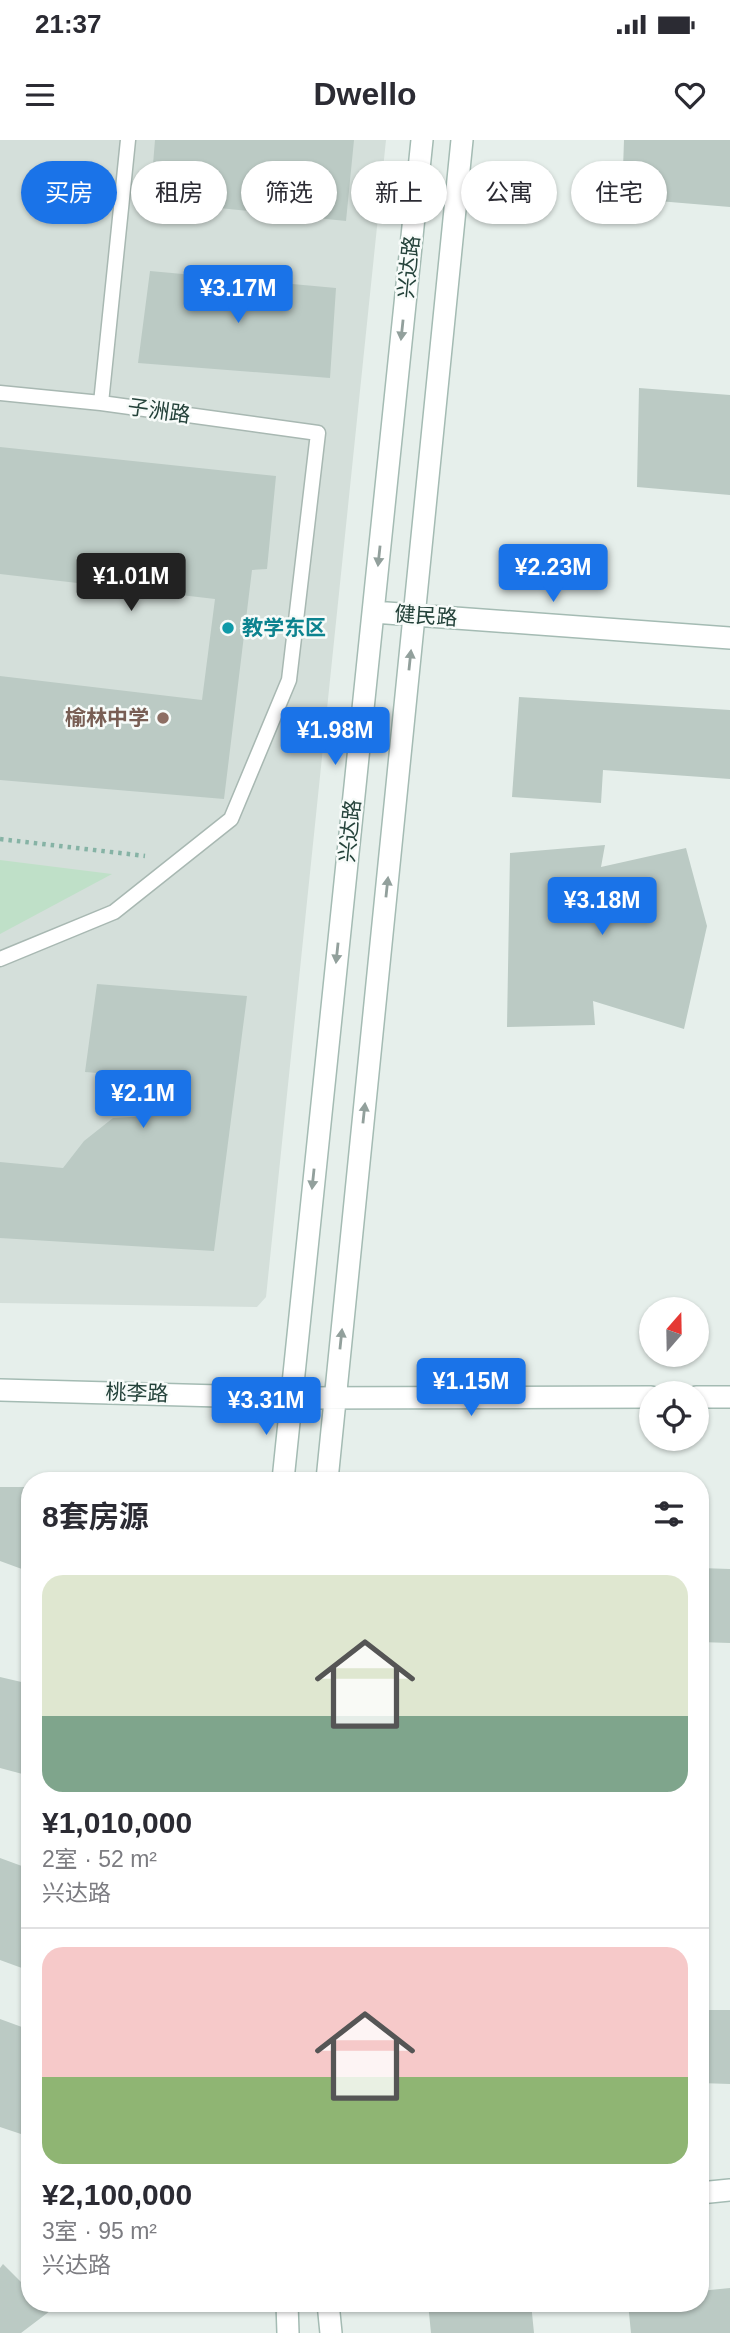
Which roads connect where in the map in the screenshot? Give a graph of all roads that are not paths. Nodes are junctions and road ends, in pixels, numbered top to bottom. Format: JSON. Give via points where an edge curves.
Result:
{"nodes":[{"id":1,"x":128,"y":140,"type":"edge"},
{"id":2,"x":422,"y":140,"type":"edge"},
{"id":3,"x":462,"y":140,"type":"edge"},
{"id":4,"x":0,"y":393,"type":"edge"},
{"id":5,"x":101,"y":403,"type":"junction"},
{"id":6,"x":373,"y":612,"type":"junction"},
{"id":7,"x":414,"y":615,"type":"junction"},
{"id":8,"x":730,"y":638,"type":"edge"},
{"id":9,"x":0,"y":959,"type":"edge"},
{"id":10,"x":0,"y":1390,"type":"edge"},
{"id":11,"x":639,"y":1397,"type":"edge"},
{"id":12,"x":709,"y":1397,"type":"edge"},
{"id":13,"x":730,"y":1397,"type":"edge"},
{"id":14,"x":290,"y":1398,"type":"junction"},
{"id":15,"x":335,"y":1398,"type":"junction"},
{"id":16,"x":284,"y":1472,"type":"edge"},
{"id":17,"x":328,"y":1472,"type":"edge"},
{"id":18,"x":730,"y":2190,"type":"edge"},
{"id":19,"x":709,"y":2192,"type":"edge"},
{"id":20,"x":287,"y":2312,"type":"edge"},
{"id":21,"x":329,"y":2312,"type":"edge"},
{"id":22,"x":288,"y":2333,"type":"edge"},
{"id":23,"x":331,"y":2333,"type":"edge"}],
"edges":[{"from":1,"to":5,"type":"lane"},
{"from":2,"to":6,"type":"main road","name":"兴达路","one_way":true},
{"from":3,"to":7,"type":"main road","name":"兴达路"},
{"from":4,"to":5,"type":"lane","name":"子洲路"},
{"from":5,"to":9,"type":"lane","name":"子洲路","via":[[318,433],[289,680],[232,819],[114,912]]},
{"from":6,"to":7,"type":"main road","name":"健民路"},
{"from":6,"to":14,"type":"main road","name":"兴达路","one_way":true},
{"from":7,"to":8,"type":"main road","name":"健民路"},
{"from":15,"to":7,"type":"main road","name":"兴达路","one_way":true},
{"from":10,"to":14,"type":"main road","name":"桃李路"},
{"from":11,"to":15,"type":"main road","name":"桃李路"},
{"from":12,"to":13,"type":"main road"},
{"from":14,"to":15,"type":"main road","name":"桃李路"},
{"from":14,"to":16,"type":"main road","name":"兴达路"},
{"from":15,"to":17,"type":"main road","name":"兴达路"},
{"from":18,"to":19,"type":"main road"},
{"from":20,"to":22,"type":"main road"},
{"from":21,"to":23,"type":"main road"}]}
